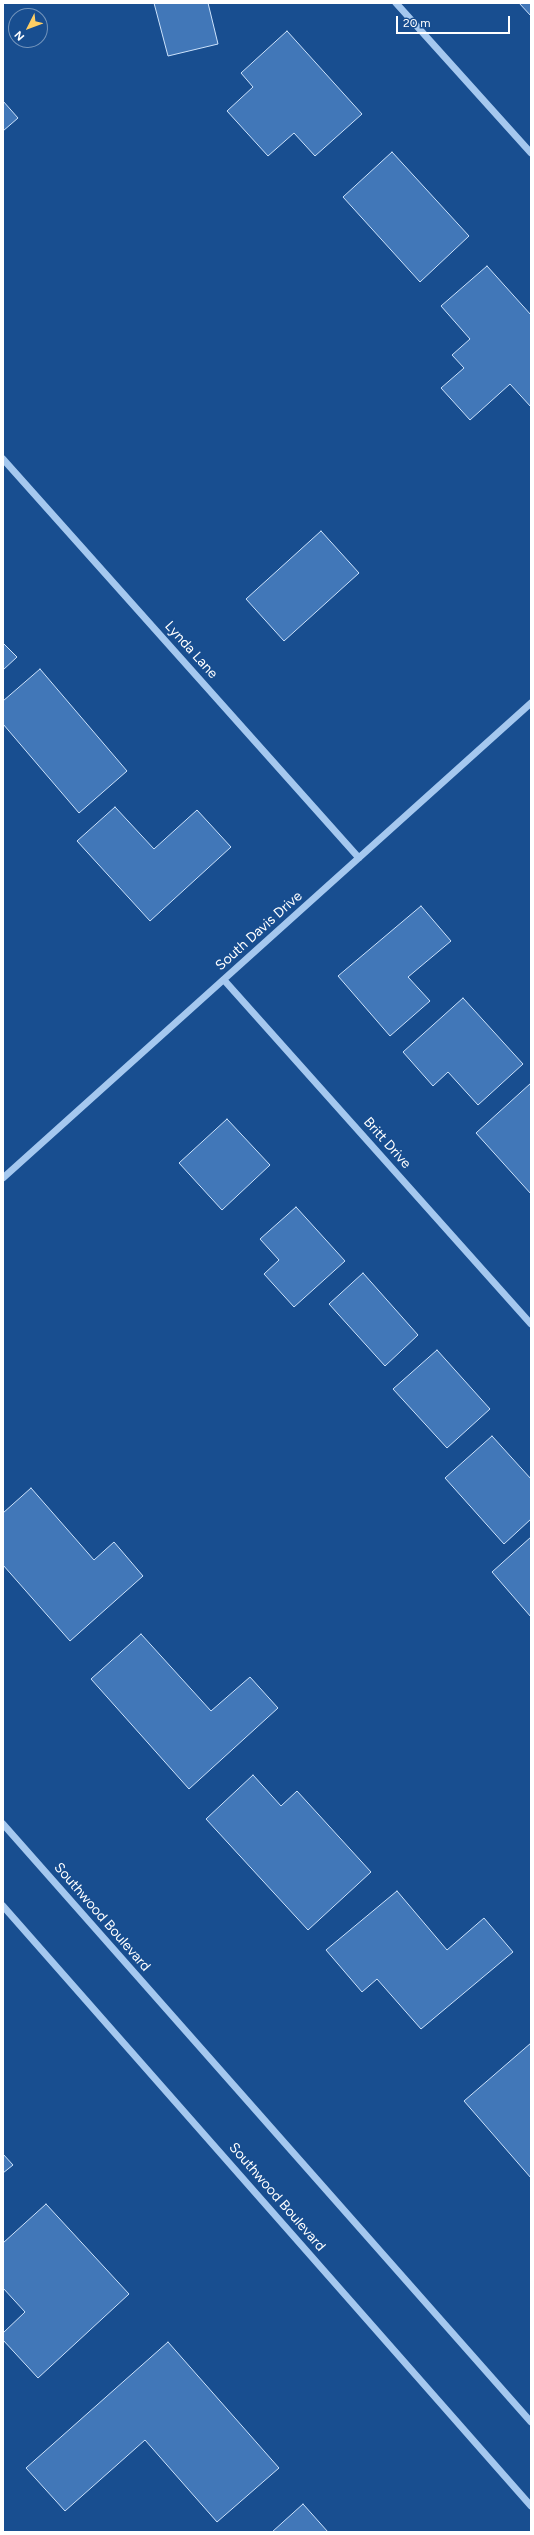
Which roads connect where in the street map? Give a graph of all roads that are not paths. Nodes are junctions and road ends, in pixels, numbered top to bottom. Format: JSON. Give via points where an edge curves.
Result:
{"nodes":[{"id":1,"x":396,"y":3,"type":"edge"},
{"id":2,"x":531,"y":153,"type":"edge"},
{"id":3,"x":3,"y":459,"type":"edge"},
{"id":4,"x":531,"y":703,"type":"edge"},
{"id":5,"x":359,"y":858,"type":"junction"},
{"id":6,"x":224,"y":980,"type":"junction"},
{"id":7,"x":3,"y":1178,"type":"edge"},
{"id":8,"x":531,"y":1324,"type":"edge"},
{"id":9,"x":3,"y":1824,"type":"edge"},
{"id":10,"x":3,"y":1906,"type":"edge"},
{"id":11,"x":531,"y":2422,"type":"edge"},
{"id":12,"x":531,"y":2506,"type":"edge"}],
"edges":[{"from":1,"to":2,"type":"street"},
{"from":3,"to":5,"type":"street","name":"Lynda Lane"},
{"from":4,"to":5,"type":"street","name":"South Davis Drive"},
{"from":5,"to":6,"type":"street","name":"South Davis Drive"},
{"from":6,"to":7,"type":"street","name":"South Davis Drive"},
{"from":6,"to":8,"type":"street","name":"Britt Drive"},
{"from":9,"to":11,"type":"street","name":"Southwood Boulevard"},
{"from":10,"to":12,"type":"street","name":"Southwood Boulevard"}]}
